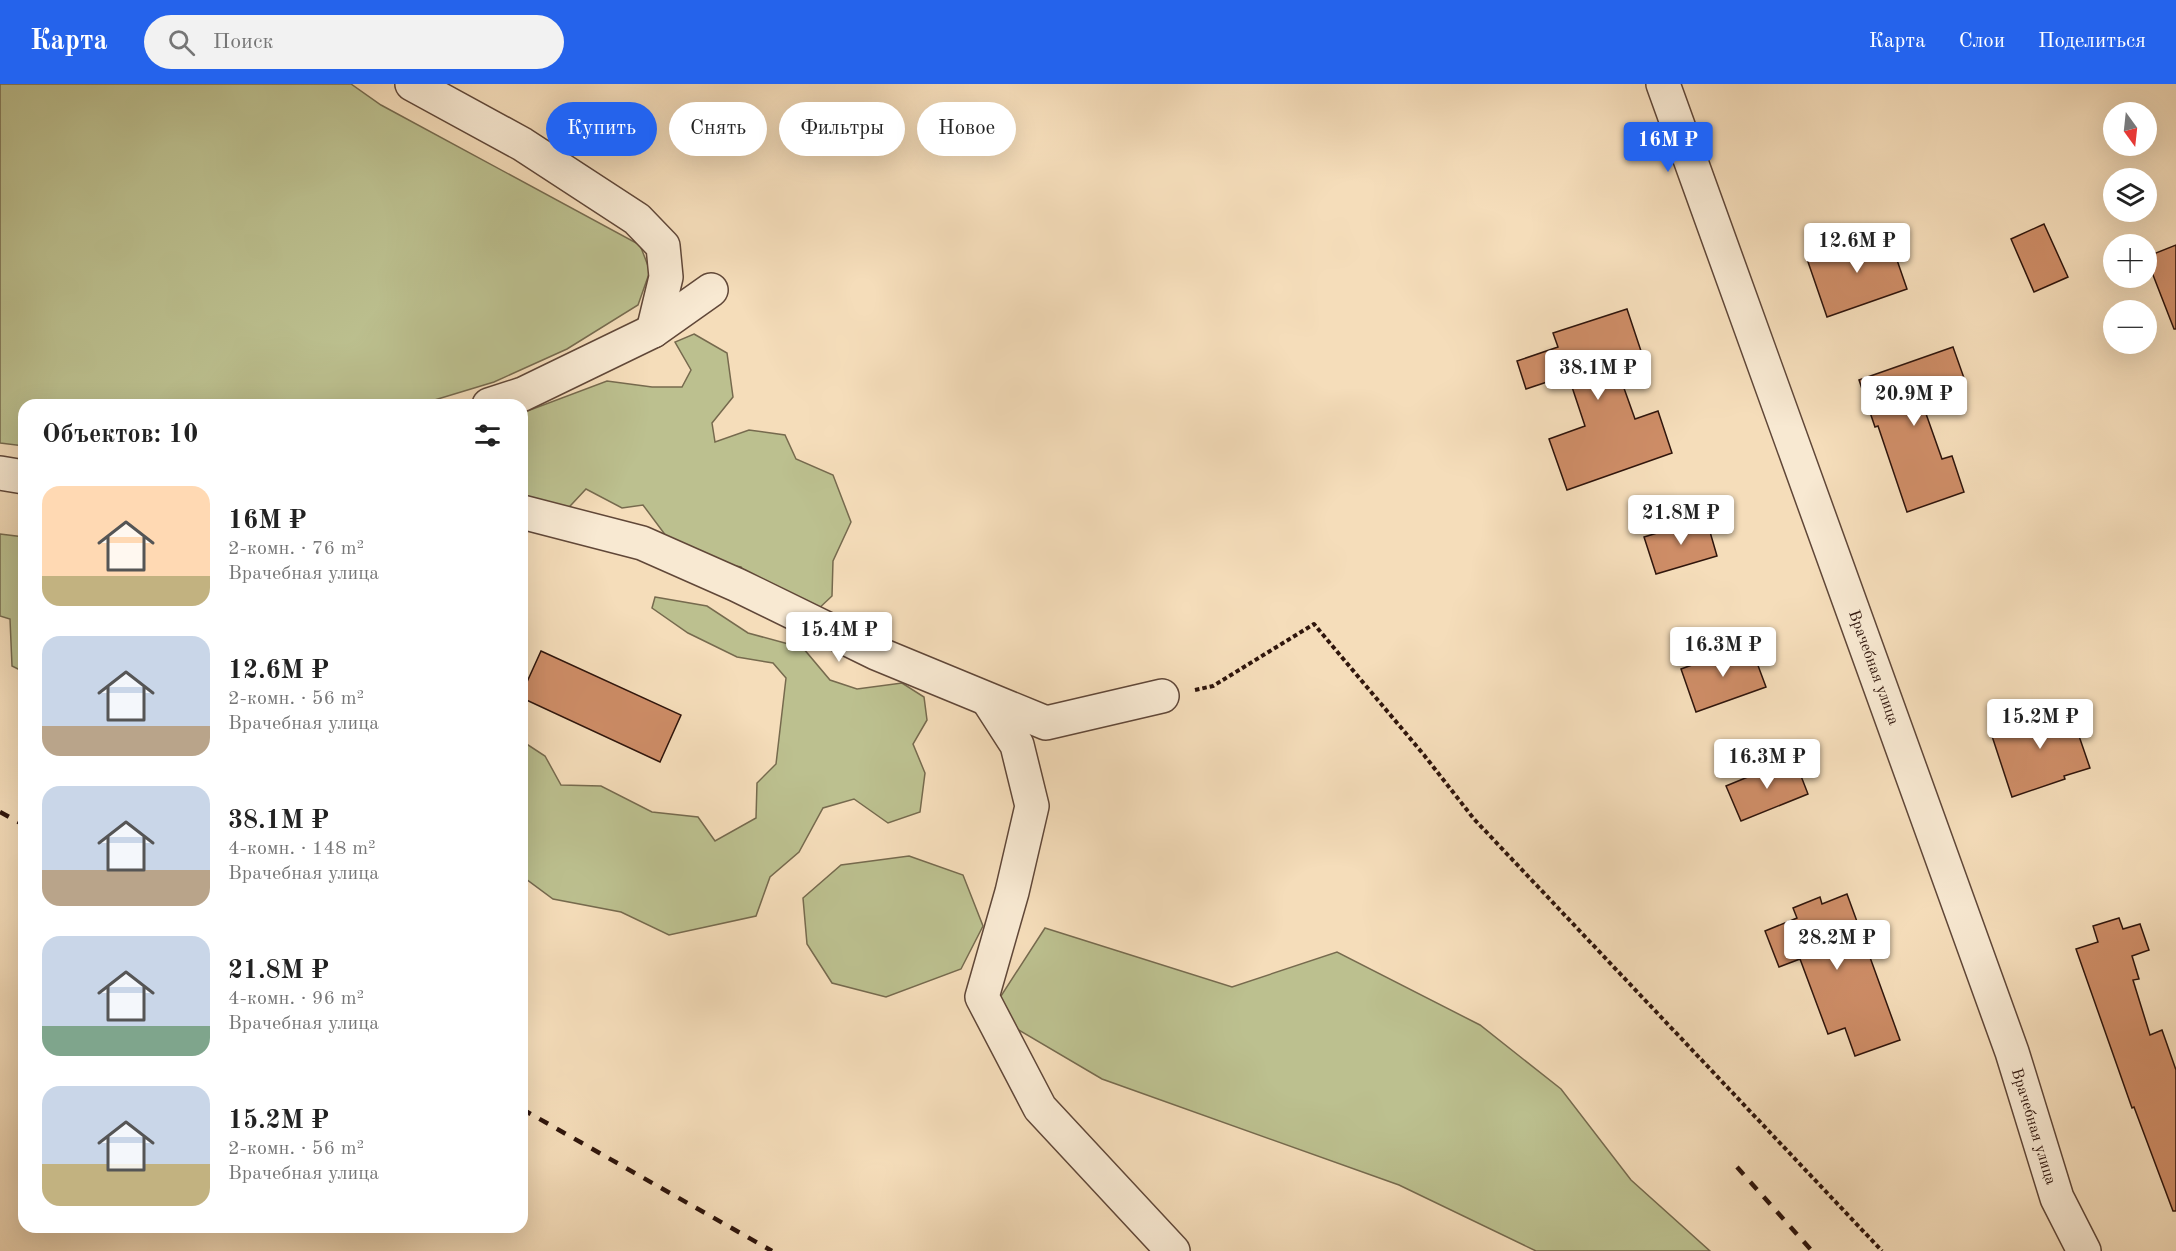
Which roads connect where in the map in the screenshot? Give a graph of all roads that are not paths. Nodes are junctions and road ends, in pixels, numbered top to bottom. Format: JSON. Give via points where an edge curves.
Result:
{"nodes":[{"id":1,"x":412,"y":84,"type":"edge"},
{"id":2,"x":1663,"y":84,"type":"edge"},
{"id":3,"x":711,"y":290,"type":"dead end"},
{"id":4,"x":653,"y":331,"type":"junction"},
{"id":5,"x":508,"y":399,"type":"edge"},
{"id":6,"x":0,"y":473,"type":"edge"},
{"id":7,"x":18,"y":476,"type":"edge"},
{"id":8,"x":528,"y":514,"type":"edge"},
{"id":9,"x":1162,"y":696,"type":"road end"},
{"id":10,"x":988,"y":700,"type":"junction"},
{"id":11,"x":1173,"y":1251,"type":"edge"},
{"id":12,"x":2084,"y":1251,"type":"edge"}],
"edges":[{"from":1,"to":4,"type":"street","via":[[522,144],[637,219],[663,246],[666,277]]},
{"from":2,"to":12,"type":"street","name":"Врачебная улица","via":[[2012,1052],[2057,1198]]},
{"from":3,"to":4,"type":"street"},
{"from":4,"to":5,"type":"street"},
{"from":6,"to":7,"type":"street"},
{"from":8,"to":10,"type":"street","via":[[642,543],[876,653]]},
{"from":9,"to":10,"type":"street","via":[[1046,723]]},
{"from":10,"to":11,"type":"street","via":[[1017,745],[1032,806],[982,997],[1040,1108]]}]}
